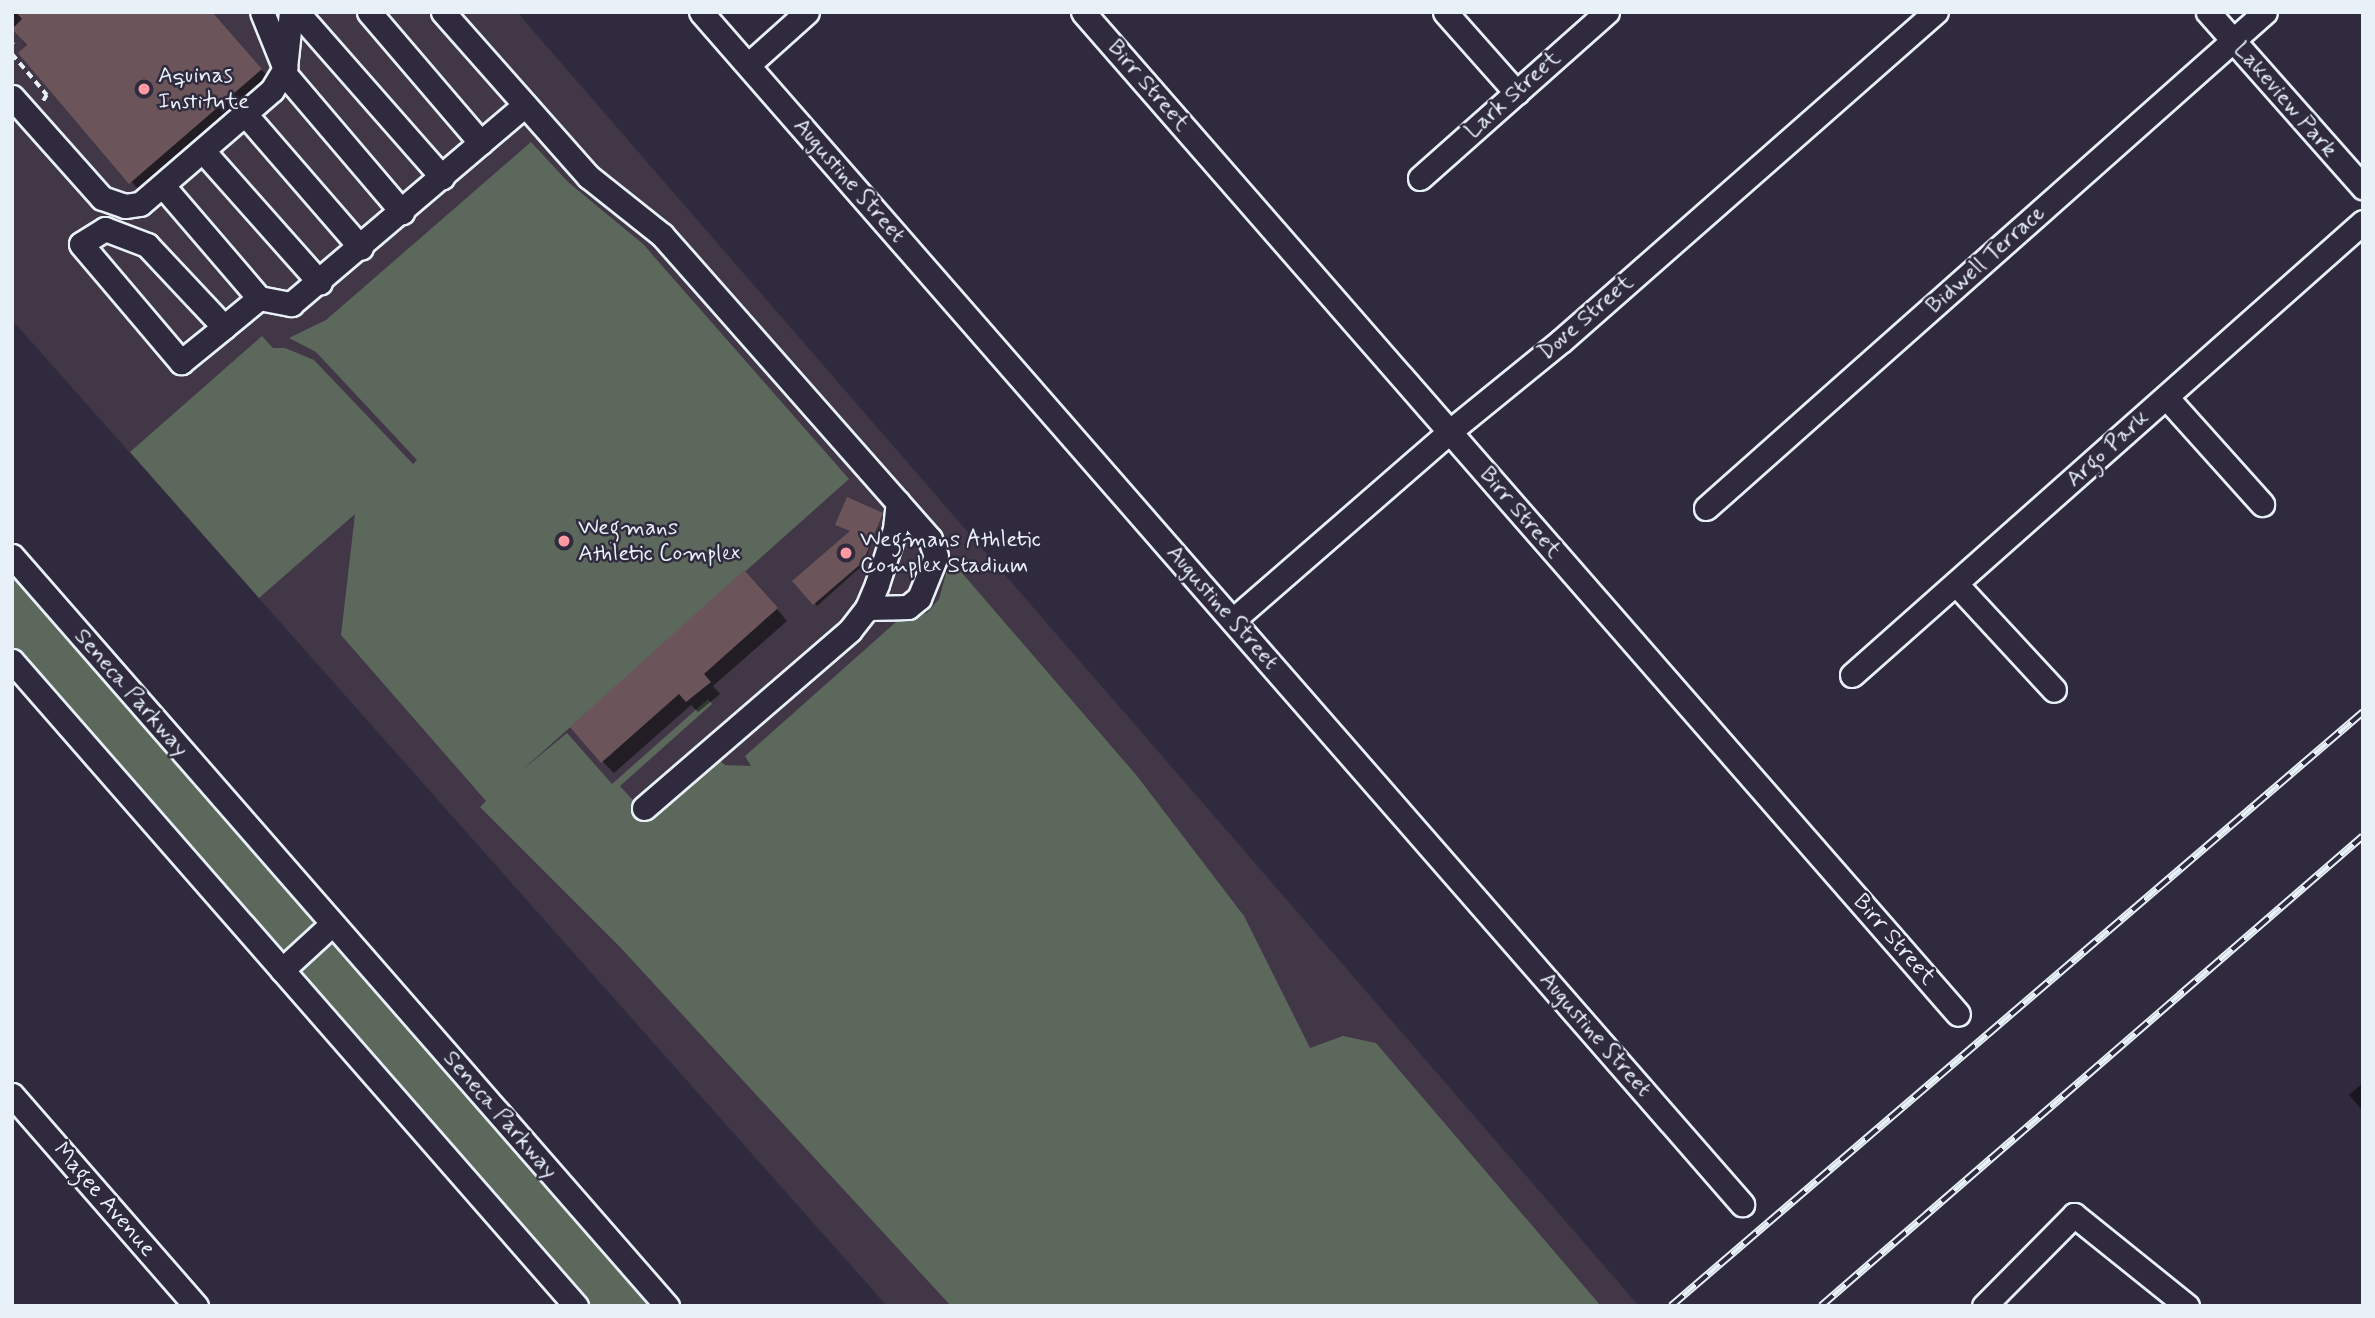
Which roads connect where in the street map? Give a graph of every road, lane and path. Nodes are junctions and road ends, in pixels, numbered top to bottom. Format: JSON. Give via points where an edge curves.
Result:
{"nodes":[{"id":1,"x":262,"y":12,"type":"edge"},
{"id":2,"x":291,"y":12,"type":"edge"},
{"id":3,"x":297,"y":12,"type":"edge"},
{"id":4,"x":369,"y":12,"type":"edge"},
{"id":5,"x":443,"y":12,"type":"edge"},
{"id":6,"x":701,"y":12,"type":"edge"},
{"id":7,"x":807,"y":12,"type":"edge"},
{"id":8,"x":1083,"y":12,"type":"edge"},
{"id":9,"x":1446,"y":12,"type":"edge"},
{"id":10,"x":1607,"y":12,"type":"edge"},
{"id":11,"x":1936,"y":12,"type":"edge"},
{"id":12,"x":2208,"y":12,"type":"edge"},
{"id":13,"x":2265,"y":12,"type":"edge"},
{"id":14,"x":2233,"y":41,"type":"junction"},
{"id":15,"x":12,"y":54,"type":"edge"},
{"id":16,"x":748,"y":65,"type":"junction"},
{"id":17,"x":284,"y":70,"type":"junction"},
{"id":18,"x":1517,"y":93,"type":"junction"},
{"id":19,"x":12,"y":97,"type":"edge"},
{"id":20,"x":525,"y":104,"type":"junction"},
{"id":21,"x":50,"y":111,"type":"dead end"},
{"id":22,"x":245,"y":114,"type":"junction"},
{"id":23,"x":481,"y":143,"type":"junction"},
{"id":24,"x":203,"y":151,"type":"junction"},
{"id":25,"x":442,"y":177,"type":"junction"},
{"id":26,"x":1420,"y":178,"type":"dead end"},
{"id":27,"x":163,"y":186,"type":"junction"},
{"id":28,"x":2363,"y":187,"type":"edge"},
{"id":29,"x":402,"y":212,"type":"junction"},
{"id":30,"x":2363,"y":222,"type":"edge"},
{"id":31,"x":361,"y":248,"type":"junction"},
{"id":32,"x":320,"y":283,"type":"junction"},
{"id":33,"x":259,"y":298,"type":"junction"},
{"id":34,"x":224,"y":327,"type":"junction"},
{"id":35,"x":2166,"y":397,"type":"junction"},
{"id":36,"x":1449,"y":432,"type":"junction"},
{"id":37,"x":898,"y":502,"type":"junction"},
{"id":38,"x":2262,"y":503,"type":"dead end"},
{"id":39,"x":1706,"y":508,"type":"dead end"},
{"id":40,"x":12,"y":556,"type":"edge"},
{"id":41,"x":1956,"y":584,"type":"junction"},
{"id":42,"x":867,"y":608,"type":"junction"},
{"id":43,"x":1233,"y":620,"type":"junction"},
{"id":44,"x":12,"y":661,"type":"edge"},
{"id":45,"x":1852,"y":675,"type":"dead end"},
{"id":46,"x":2054,"y":690,"type":"dead end"},
{"id":47,"x":644,"y":808,"type":"dead end"},
{"id":48,"x":332,"y":923,"type":"junction"},
{"id":49,"x":282,"y":970,"type":"junction"},
{"id":50,"x":1958,"y":1014,"type":"dead end"},
{"id":51,"x":12,"y":1095,"type":"edge"},
{"id":52,"x":1742,"y":1204,"type":"dead end"},
{"id":53,"x":196,"y":1306,"type":"edge"},
{"id":54,"x":576,"y":1306,"type":"edge"},
{"id":55,"x":667,"y":1306,"type":"edge"},
{"id":56,"x":1984,"y":1306,"type":"edge"},
{"id":57,"x":2187,"y":1306,"type":"edge"}],
"edges":[{"from":1,"to":17,"type":"street"},
{"from":2,"to":17,"type":"street"},
{"from":3,"to":25,"type":"street"},
{"from":4,"to":23,"type":"street"},
{"from":5,"to":20,"type":"street"},
{"from":6,"to":16,"type":"street","name":"Augustine Street"},
{"from":7,"to":16,"type":"street"},
{"from":8,"to":36,"type":"street","name":"Birr Street"},
{"from":9,"to":18,"type":"street"},
{"from":10,"to":18,"type":"street","name":"Lark Street"},
{"from":11,"to":36,"type":"street","name":"Dove Street","via":[[1561,341]]},
{"from":12,"to":14,"type":"street","name":"Lakeview Park"},
{"from":13,"to":14,"type":"street","name":"Bidwell Terrace"},
{"from":14,"to":28,"type":"street","name":"Lakeview Park"},
{"from":14,"to":39,"type":"street","name":"Bidwell Terrace"},
{"from":15,"to":21,"type":"path","via":[[47,96],[42,101]]},
{"from":16,"to":43,"type":"street","name":"Augustine Street"},
{"from":17,"to":22,"type":"street","via":[[272,90]]},
{"from":17,"to":29,"type":"street"},
{"from":18,"to":26,"type":"street","name":"Lark Street"},
{"from":19,"to":27,"type":"street","via":[[102,198],[125,206],[140,204]]},
{"from":20,"to":23,"type":"street"},
{"from":20,"to":37,"type":"street","via":[[589,177],[662,235]]},
{"from":22,"to":24,"type":"street"},
{"from":22,"to":31,"type":"street"},
{"from":23,"to":25,"type":"street"},
{"from":24,"to":27,"type":"street"},
{"from":24,"to":32,"type":"street"},
{"from":25,"to":29,"type":"street"},
{"from":27,"to":33,"type":"street"},
{"from":29,"to":31,"type":"street"},
{"from":30,"to":35,"type":"street","name":"Argo Park"},
{"from":31,"to":32,"type":"street"},
{"from":32,"to":33,"type":"street","via":[[291,304]]},
{"from":33,"to":34,"type":"street"},
{"from":34,"to":34,"type":"street","via":[[181,362],[81,244],[105,229],[147,246]]},
{"from":35,"to":38,"type":"street"},
{"from":35,"to":41,"type":"street","name":"Argo Park"},
{"from":36,"to":43,"type":"street","name":"Dove Street"},
{"from":36,"to":50,"type":"street","name":"Birr Street"},
{"from":37,"to":42,"type":"street","via":[[895,529]]},
{"from":37,"to":42,"type":"street","via":[[930,540],[936,556],[919,598],[908,607]]},
{"from":40,"to":48,"type":"street","name":"Seneca Parkway"},
{"from":41,"to":45,"type":"street","name":"Argo Park"},
{"from":41,"to":46,"type":"street"},
{"from":42,"to":47,"type":"street","via":[[850,630]]},
{"from":43,"to":52,"type":"street","name":"Augustine Street"},
{"from":44,"to":49,"type":"street"},
{"from":48,"to":49,"type":"street"},
{"from":48,"to":55,"type":"street","name":"Seneca Parkway"},
{"from":49,"to":54,"type":"street"},
{"from":51,"to":53,"type":"street","name":"Magee Avenue"},
{"from":56,"to":57,"type":"street","via":[[2074,1214]]}]}
